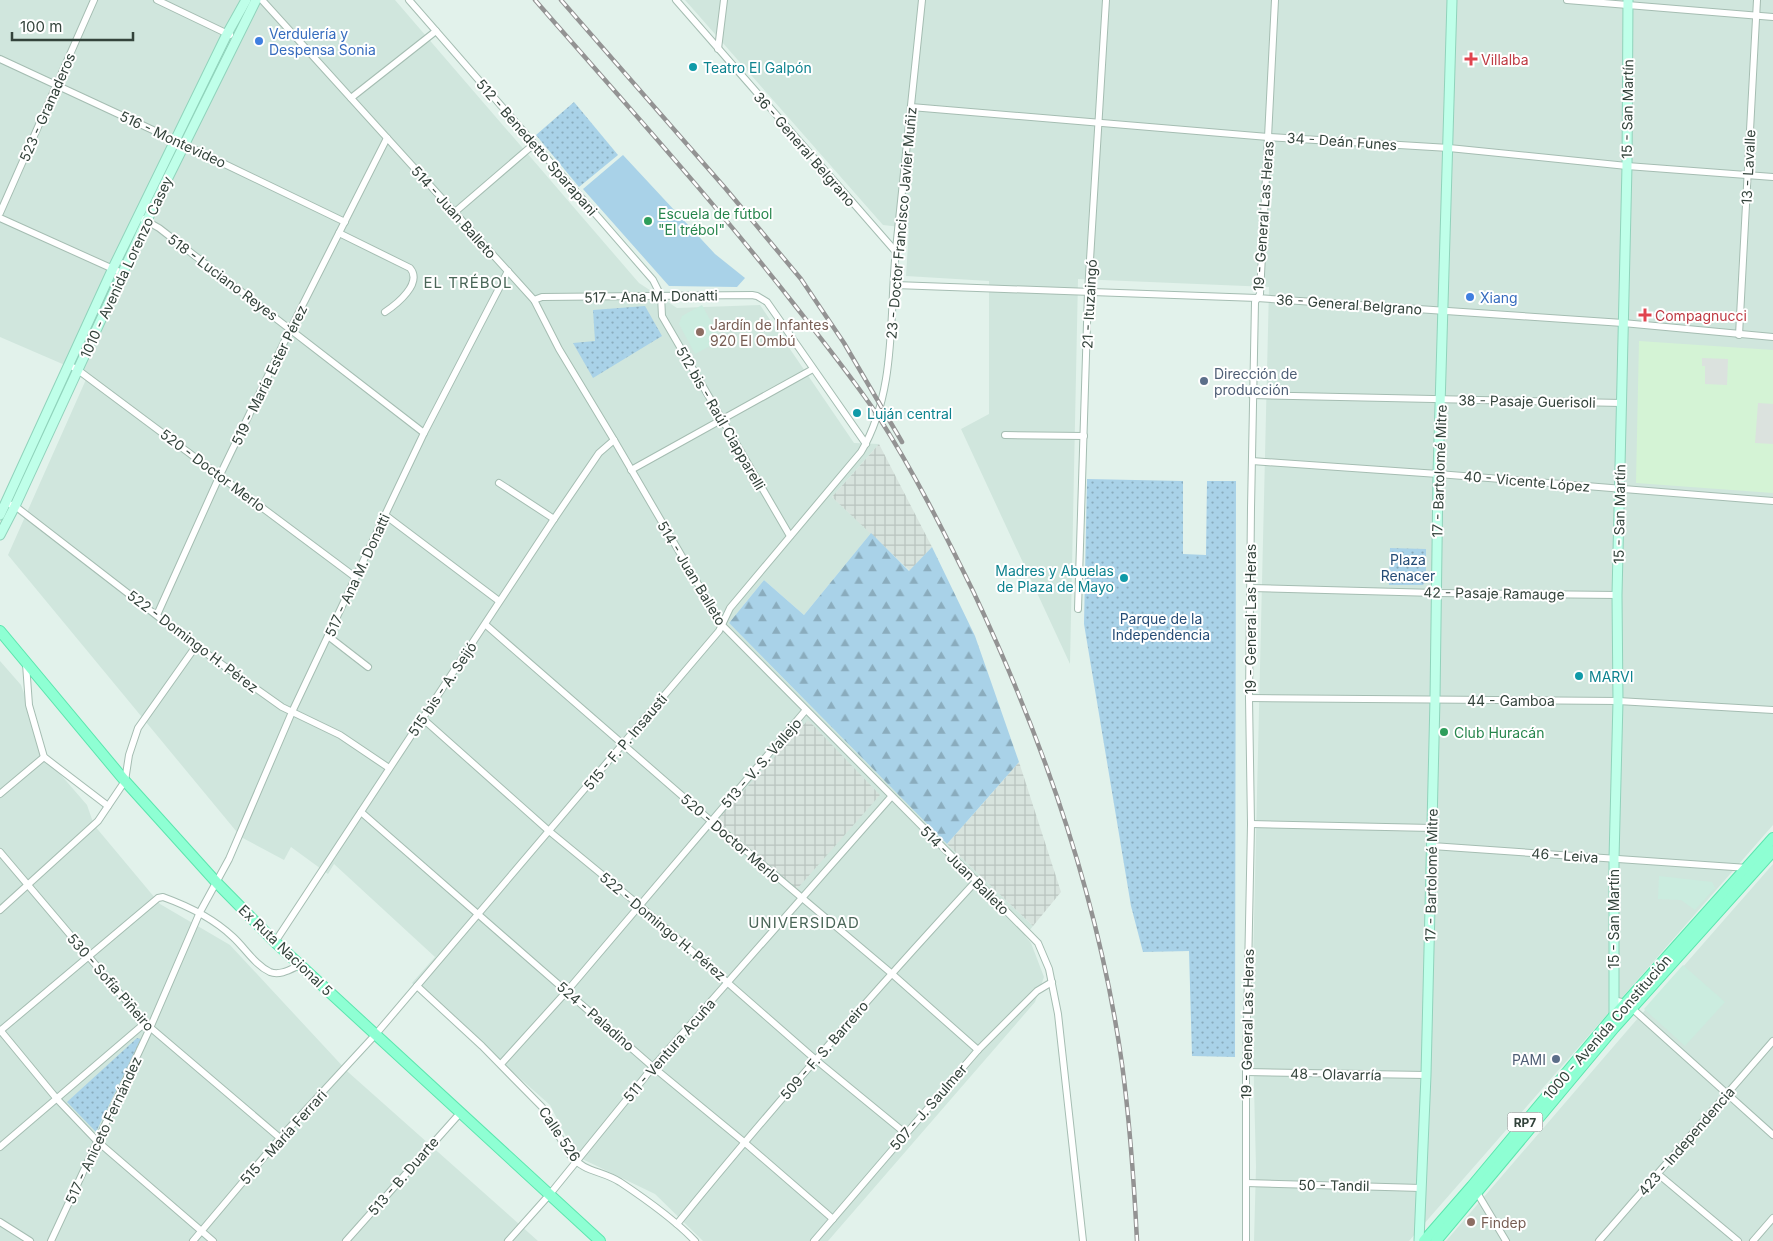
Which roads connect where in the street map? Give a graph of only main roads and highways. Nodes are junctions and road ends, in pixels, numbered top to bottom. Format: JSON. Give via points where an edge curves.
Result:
{"nodes":[{"id":1,"x":0,"y":631,"type":"edge"},
{"id":2,"x":1773,"y":838,"type":"edge"},
{"id":3,"x":1773,"y":851,"type":"edge"},
{"id":4,"x":1628,"y":1006,"type":"junction"},
{"id":5,"x":1474,"y":1190,"type":"junction"},
{"id":6,"x":600,"y":1241,"type":"edge"},
{"id":7,"x":1424,"y":1241,"type":"edge"},
{"id":8,"x":1436,"y":1241,"type":"edge"}],
"edges":[{"from":1,"to":6,"type":"main road","name":"Ex Ruta Nacional 5","via":[[125,781],[217,884],[275,942]]},
{"from":2,"to":4,"type":"main road","name":"1000 - Avenida Constitución","number":"RP7"},
{"from":3,"to":4,"type":"main road","name":"1000 - Avenida Constitución","number":"RP7"},
{"from":4,"to":5,"type":"main road","name":"1000 - Avenida Constitución","number":"RP7"},
{"from":5,"to":7,"type":"main road","name":"1000 - Avenida Constitución","number":"RP7"},
{"from":5,"to":8,"type":"main road","name":"1000 - Avenida Constitución","number":"RP7"}]}
